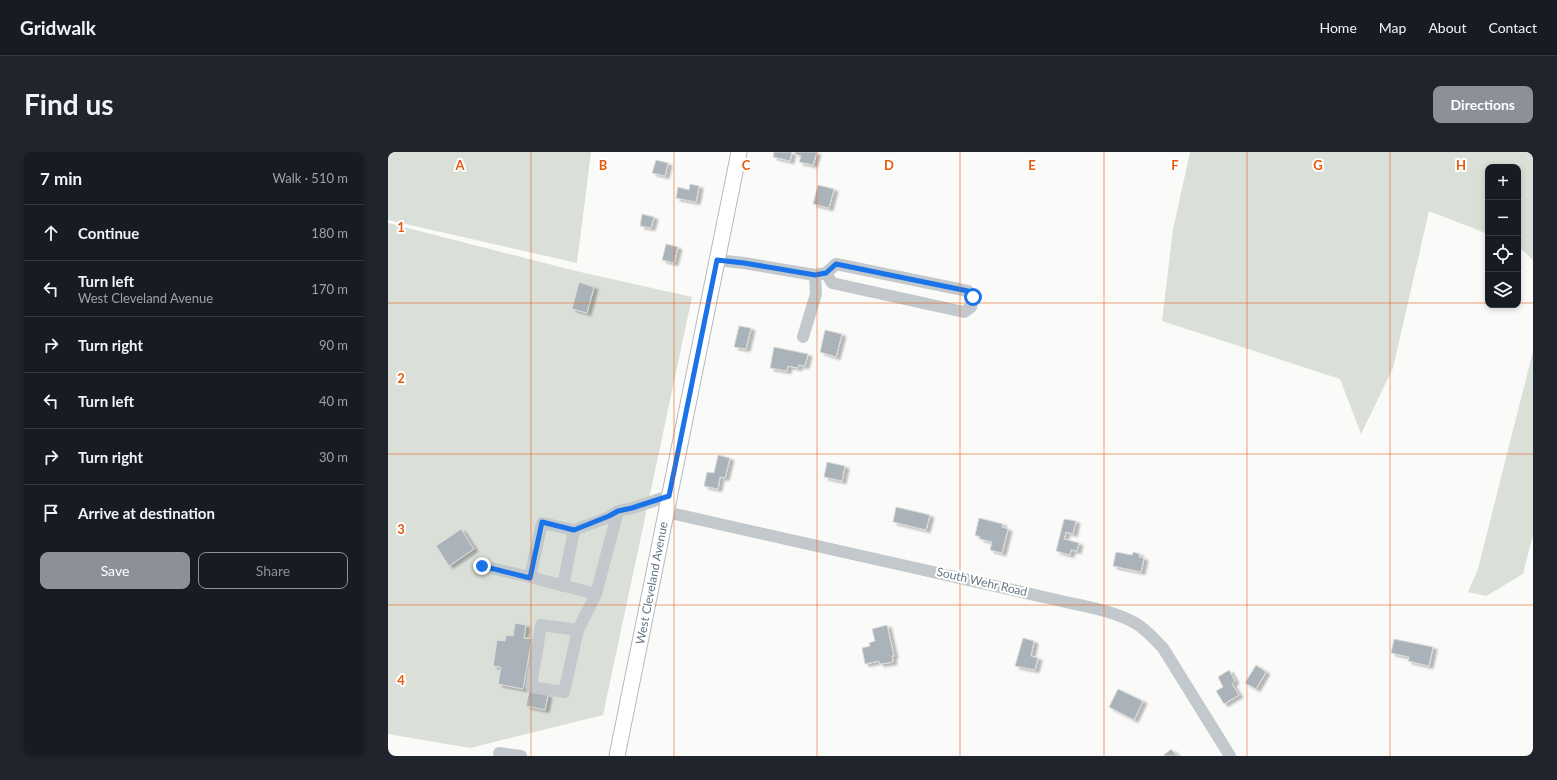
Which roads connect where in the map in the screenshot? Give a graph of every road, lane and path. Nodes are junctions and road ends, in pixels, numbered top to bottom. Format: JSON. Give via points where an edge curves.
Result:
{"nodes":[{"id":1,"x":739,"y":152,"type":"edge"},
{"id":2,"x":717,"y":260,"type":"junction"},
{"id":3,"x":821,"y":274,"type":"junction"},
{"id":4,"x":803,"y":337,"type":"dead end"},
{"id":5,"x":669,"y":496,"type":"junction"},
{"id":6,"x":618,"y":511,"type":"junction"},
{"id":7,"x":666,"y":512,"type":"junction"},
{"id":8,"x":574,"y":530,"type":"junction"},
{"id":9,"x":482,"y":566,"type":"dead end"},
{"id":10,"x":530,"y":578,"type":"junction"},
{"id":11,"x":563,"y":586,"type":"junction"},
{"id":12,"x":596,"y":594,"type":"junction"},
{"id":13,"x":578,"y":630,"type":"junction"},
{"id":14,"x":499,"y":752,"type":"dead end"},
{"id":15,"x":521,"y":756,"type":"edge"},
{"id":16,"x":617,"y":756,"type":"edge"},
{"id":17,"x":1230,"y":756,"type":"edge"}],
"edges":[{"from":1,"to":2,"type":"main road","name":"West Cleveland Avenue"},
{"from":2,"to":3,"type":"street"},
{"from":2,"to":5,"type":"main road","name":"West Cleveland Avenue"},
{"from":3,"to":3,"type":"street","via":[[836,264],[968,291],[973,297],[971,307],[964,312],[832,283]]},
{"from":3,"to":4,"type":"street"},
{"from":5,"to":6,"type":"street"},
{"from":5,"to":7,"type":"main road","name":"West Cleveland Avenue"},
{"from":6,"to":8,"type":"street"},
{"from":6,"to":12,"type":"street"},
{"from":7,"to":16,"type":"main road","name":"West Cleveland Avenue"},
{"from":7,"to":17,"type":"street","name":"South Wehr Road","via":[[1057,600],[1127,619],[1150,634],[1163,648]]},
{"from":8,"to":10,"type":"street","via":[[542,522]]},
{"from":8,"to":11,"type":"street"},
{"from":9,"to":10,"type":"street"},
{"from":10,"to":11,"type":"street"},
{"from":11,"to":12,"type":"street"},
{"from":12,"to":13,"type":"street"},
{"from":13,"to":13,"type":"street","via":[[564,692],[532,687],[541,625]]},
{"from":14,"to":15,"type":"street"}]}
